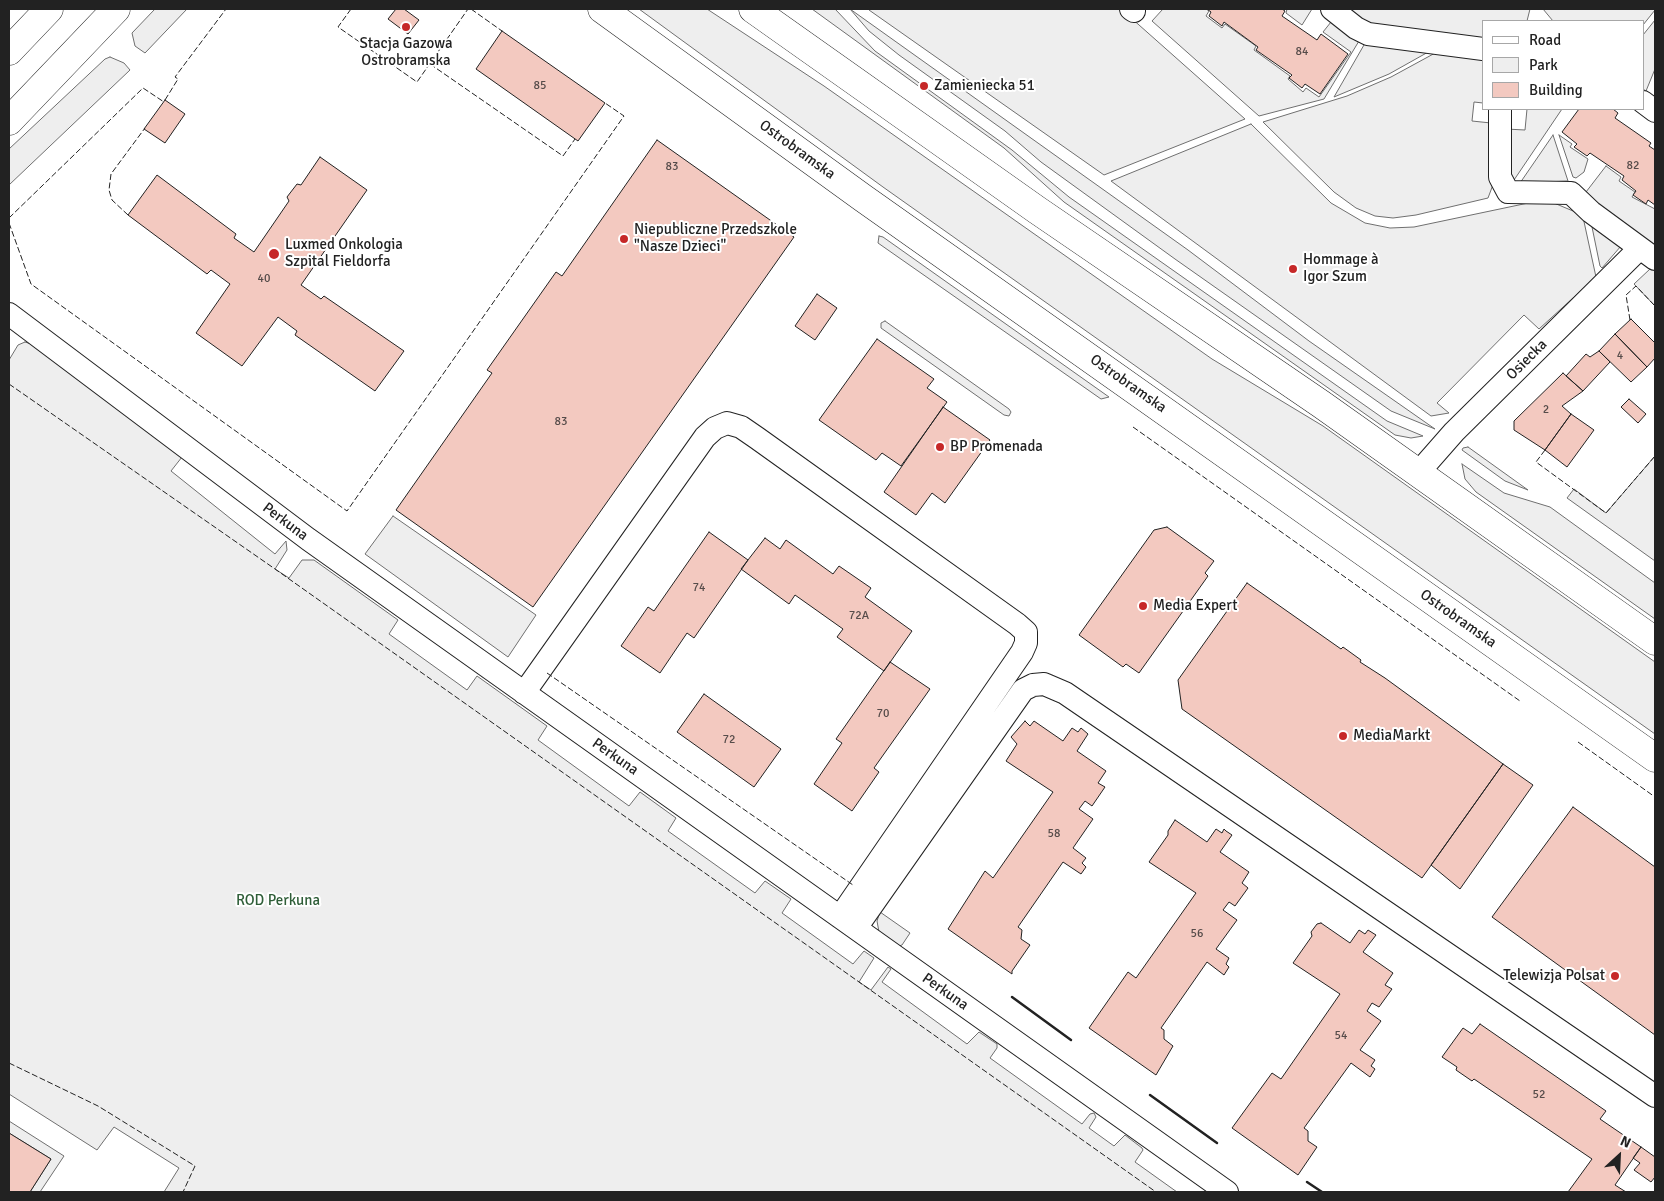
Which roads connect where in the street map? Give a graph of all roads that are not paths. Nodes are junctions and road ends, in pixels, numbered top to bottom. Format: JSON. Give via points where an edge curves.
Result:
{"nodes":[{"id":1,"x":49,"y":9,"type":"edge"},
{"id":2,"x":116,"y":9,"type":"edge"},
{"id":3,"x":602,"y":9,"type":"edge"},
{"id":4,"x":753,"y":9,"type":"edge"},
{"id":5,"x":1332,"y":9,"type":"edge"},
{"id":6,"x":1482,"y":50,"type":"edge"},
{"id":7,"x":9,"y":51,"type":"edge"},
{"id":8,"x":1644,"y":103,"type":"edge"},
{"id":9,"x":1500,"y":110,"type":"edge"},
{"id":10,"x":1655,"y":112,"type":"edge"},
{"id":11,"x":9,"y":121,"type":"edge"},
{"id":12,"x":1647,"y":254,"type":"edge"},
{"id":13,"x":9,"y":314,"type":"edge"},
{"id":14,"x":1418,"y":473,"type":"junction"},
{"id":15,"x":1655,"y":641,"type":"edge"},
{"id":16,"x":524,"y":693,"type":"junction"},
{"id":17,"x":1655,"y":758,"type":"edge"},
{"id":18,"x":848,"y":923,"type":"junction"},
{"id":19,"x":1655,"y":1096,"type":"edge"},
{"id":20,"x":1227,"y":1192,"type":"edge"}],
"edges":[{"from":1,"to":7,"type":"main road"},
{"from":2,"to":11,"type":"main road"},
{"from":3,"to":17,"type":"main road","name":"Ostrobramska","via":[[863,198]]},
{"from":4,"to":14,"type":"main road"},
{"from":5,"to":6,"type":"street","via":[[1368,34]]},
{"from":8,"to":10,"type":"street"},
{"from":9,"to":12,"type":"street","via":[[1500,177],[1508,192],[1571,193]]},
{"from":12,"to":14,"type":"street","name":"Osiecka","via":[[1454,432]]},
{"from":13,"to":16,"type":"street","name":"Perkuna","via":[[308,539]]},
{"from":14,"to":15,"type":"main road"},
{"from":16,"to":18,"type":"street","name":"Perkuna"},
{"from":16,"to":18,"type":"street","via":[[706,437],[727,423],[758,438],[1026,632],[1022,652]]},
{"from":18,"to":19,"type":"street","via":[[1023,690],[1044,684],[1073,699]]},
{"from":18,"to":20,"type":"street","name":"Perkuna"}]}
